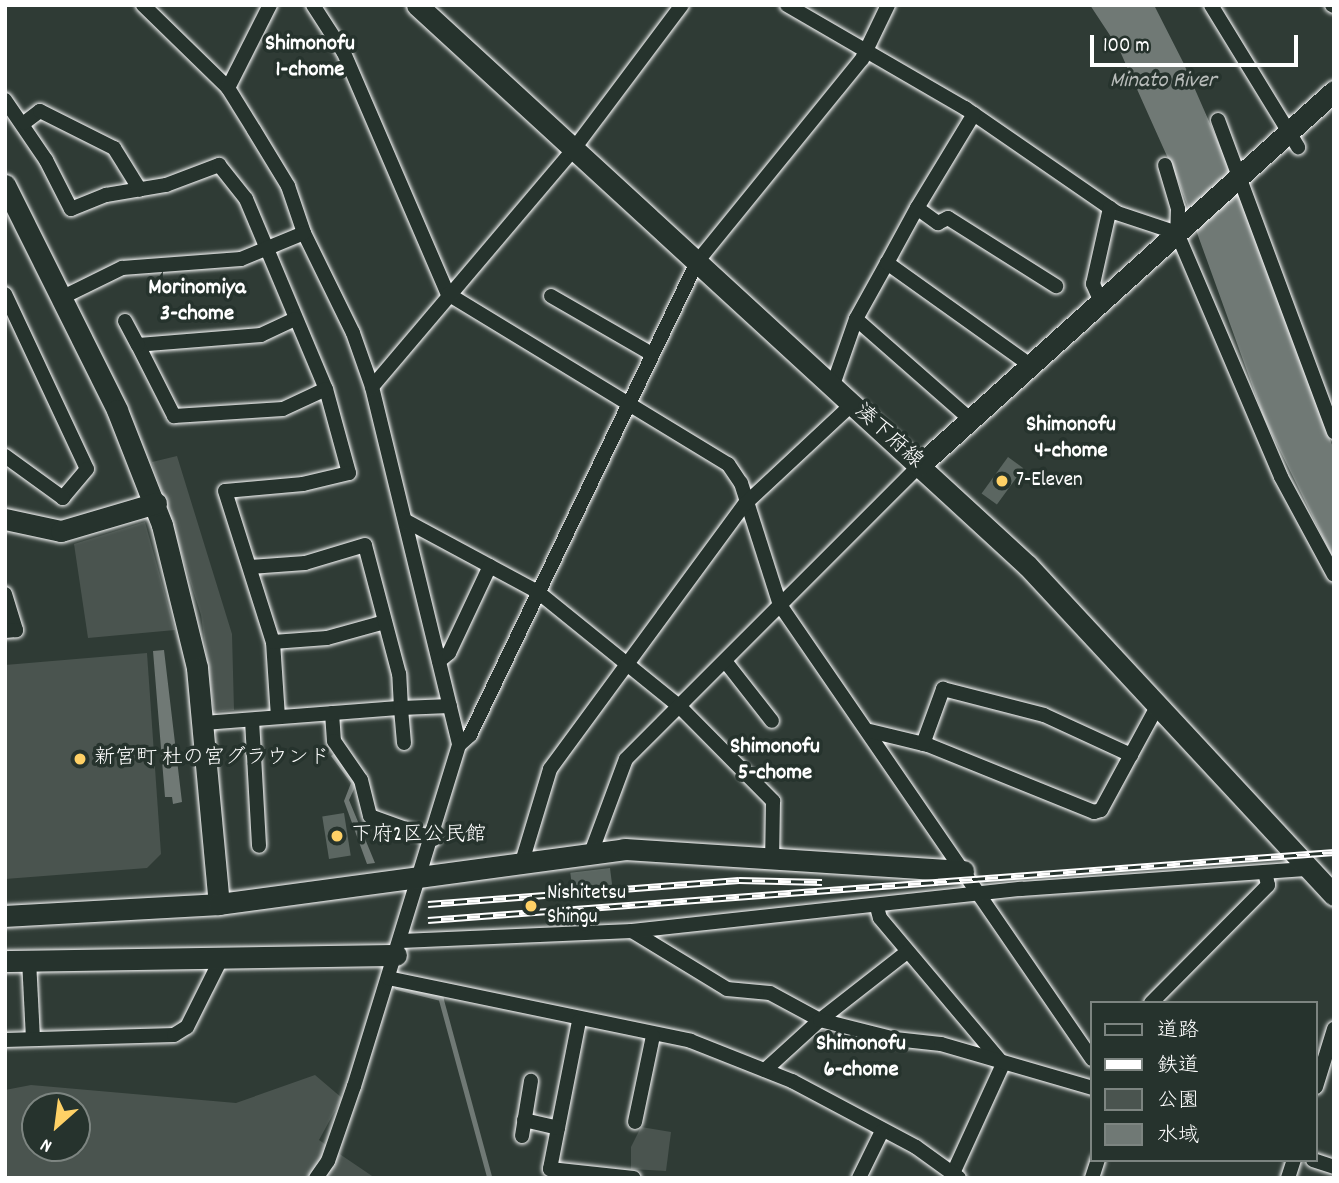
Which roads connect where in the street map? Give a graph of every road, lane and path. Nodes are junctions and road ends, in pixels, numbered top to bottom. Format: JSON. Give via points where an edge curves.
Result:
{"nodes":[{"id":1,"x":143,"y":5,"type":"edge"},
{"id":2,"x":271,"y":5,"type":"edge"},
{"id":3,"x":313,"y":5,"type":"edge"},
{"id":4,"x":417,"y":5,"type":"edge"},
{"id":5,"x":682,"y":5,"type":"edge"},
{"id":6,"x":787,"y":5,"type":"edge"},
{"id":7,"x":888,"y":5,"type":"edge"},
{"id":8,"x":1211,"y":5,"type":"edge"},
{"id":9,"x":869,"y":48,"type":"junction"},
{"id":10,"x":228,"y":88,"type":"junction"},
{"id":11,"x":1334,"y":91,"type":"edge"},
{"id":12,"x":5,"y":100,"type":"edge"},
{"id":13,"x":974,"y":114,"type":"junction"},
{"id":14,"x":1218,"y":120,"type":"dead end"},
{"id":15,"x":24,"y":123,"type":"junction"},
{"id":16,"x":1294,"y":141,"type":"junction"},
{"id":17,"x":573,"y":150,"type":"junction"},
{"id":18,"x":1165,"y":165,"type":"dead end"},
{"id":19,"x":1238,"y":176,"type":"junction"},
{"id":20,"x":7,"y":190,"type":"edge"},
{"id":21,"x":140,"y":190,"type":"junction"},
{"id":22,"x":917,"y":208,"type":"junction"},
{"id":23,"x":1110,"y":208,"type":"junction"},
{"id":24,"x":304,"y":233,"type":"junction"},
{"id":25,"x":1177,"y":233,"type":"junction"},
{"id":26,"x":267,"y":248,"type":"junction"},
{"id":27,"x":697,"y":262,"type":"junction"},
{"id":28,"x":887,"y":263,"type":"junction"},
{"id":29,"x":1056,"y":286,"type":"dead end"},
{"id":30,"x":5,"y":293,"type":"edge"},
{"id":31,"x":448,"y":295,"type":"junction"},
{"id":32,"x":551,"y":296,"type":"dead end"},
{"id":33,"x":63,"y":298,"type":"junction"},
{"id":34,"x":1101,"y":302,"type":"junction"},
{"id":35,"x":856,"y":318,"type":"junction"},
{"id":36,"x":295,"y":319,"type":"junction"},
{"id":37,"x":125,"y":321,"type":"dead end"},
{"id":38,"x":138,"y":345,"type":"junction"},
{"id":39,"x":649,"y":353,"type":"junction"},
{"id":40,"x":1030,"y":365,"type":"junction"},
{"id":41,"x":833,"y":385,"type":"junction"},
{"id":42,"x":372,"y":387,"type":"junction"},
{"id":43,"x":326,"y":389,"type":"junction"},
{"id":44,"x":626,"y":405,"type":"junction"},
{"id":45,"x":851,"y":405,"type":"junction"},
{"id":46,"x":970,"y":419,"type":"junction"},
{"id":47,"x":1334,"y":432,"type":"edge"},
{"id":48,"x":5,"y":456,"type":"edge"},
{"id":49,"x":920,"y":465,"type":"junction"},
{"id":50,"x":156,"y":503,"type":"junction"},
{"id":51,"x":745,"y":504,"type":"junction"},
{"id":52,"x":5,"y":519,"type":"edge"},
{"id":53,"x":405,"y":521,"type":"junction"},
{"id":54,"x":490,"y":566,"type":"junction"},
{"id":55,"x":250,"y":567,"type":"junction"},
{"id":56,"x":1334,"y":575,"type":"edge"},
{"id":57,"x":538,"y":592,"type":"junction"},
{"id":58,"x":5,"y":593,"type":"edge"},
{"id":59,"x":780,"y":605,"type":"junction"},
{"id":60,"x":385,"y":622,"type":"junction"},
{"id":61,"x":5,"y":631,"type":"edge"},
{"id":62,"x":273,"y":642,"type":"junction"},
{"id":63,"x":439,"y":661,"type":"junction"},
{"id":64,"x":725,"y":661,"type":"junction"},
{"id":65,"x":628,"y":662,"type":"junction"},
{"id":66,"x":1158,"y":705,"type":"junction"},
{"id":67,"x":450,"y":706,"type":"junction"},
{"id":68,"x":679,"y":706,"type":"junction"},
{"id":69,"x":401,"y":708,"type":"junction"},
{"id":70,"x":332,"y":713,"type":"junction"},
{"id":71,"x":278,"y":717,"type":"junction"},
{"id":72,"x":252,"y":720,"type":"junction"},
{"id":73,"x":772,"y":721,"type":"dead end"},
{"id":74,"x":204,"y":723,"type":"junction"},
{"id":75,"x":870,"y":731,"type":"junction"},
{"id":76,"x":404,"y":743,"type":"dead end"},
{"id":77,"x":923,"y":744,"type":"junction"},
{"id":78,"x":459,"y":745,"type":"junction"},
{"id":79,"x":1130,"y":755,"type":"junction"},
{"id":80,"x":435,"y":839,"type":"junction"},
{"id":81,"x":259,"y":846,"type":"dead end"},
{"id":82,"x":591,"y":853,"type":"junction"},
{"id":83,"x":522,"y":862,"type":"junction"},
{"id":84,"x":772,"y":862,"type":"junction"},
{"id":85,"x":1309,"y":869,"type":"junction"},
{"id":86,"x":963,"y":871,"type":"junction"},
{"id":87,"x":1265,"y":872,"type":"junction"},
{"id":88,"x":423,"y":875,"type":"junction"},
{"id":89,"x":978,"y":893,"type":"junction"},
{"id":90,"x":1334,"y":895,"type":"edge"},
{"id":91,"x":219,"y":904,"type":"junction"},
{"id":92,"x":877,"y":907,"type":"junction"},
{"id":93,"x":5,"y":916,"type":"edge"},
{"id":94,"x":632,"y":930,"type":"junction"},
{"id":95,"x":398,"y":948,"type":"junction"},
{"id":96,"x":907,"y":952,"type":"junction"},
{"id":97,"x":222,"y":957,"type":"junction"},
{"id":98,"x":29,"y":960,"type":"junction"},
{"id":99,"x":5,"y":961,"type":"edge"},
{"id":100,"x":388,"y":978,"type":"junction"},
{"id":101,"x":1153,"y":1001,"type":"edge"},
{"id":102,"x":820,"y":1020,"type":"junction"},
{"id":103,"x":579,"y":1021,"type":"junction"},
{"id":104,"x":1334,"y":1029,"type":"edge"},
{"id":105,"x":653,"y":1036,"type":"junction"},
{"id":106,"x":33,"y":1038,"type":"junction"},
{"id":107,"x":5,"y":1040,"type":"edge"},
{"id":108,"x":1090,"y":1053,"type":"edge"},
{"id":109,"x":1003,"y":1064,"type":"junction"},
{"id":110,"x":765,"y":1070,"type":"junction"},
{"id":111,"x":531,"y":1081,"type":"dead end"},
{"id":112,"x":1318,"y":1081,"type":"edge"},
{"id":113,"x":1090,"y":1087,"type":"edge"},
{"id":114,"x":524,"y":1120,"type":"junction"},
{"id":115,"x":635,"y":1122,"type":"dead end"},
{"id":116,"x":558,"y":1128,"type":"junction"},
{"id":117,"x":882,"y":1131,"type":"junction"},
{"id":118,"x":522,"y":1136,"type":"dead end"},
{"id":119,"x":956,"y":1175,"type":"edge"},
{"id":120,"x":316,"y":1178,"type":"edge"},
{"id":121,"x":634,"y":1178,"type":"edge"},
{"id":122,"x":859,"y":1178,"type":"edge"}],
"edges":[{"from":1,"to":10,"type":"street"},
{"from":2,"to":10,"type":"street"},
{"from":3,"to":31,"type":"street","via":[[344,53]]},
{"from":4,"to":17,"type":"street","name":"湊下府線"},
{"from":5,"to":17,"type":"street"},
{"from":6,"to":9,"type":"street"},
{"from":7,"to":9,"type":"street"},
{"from":8,"to":16,"type":"street"},
{"from":9,"to":13,"type":"street"},
{"from":9,"to":27,"type":"street"},
{"from":10,"to":24,"type":"street","via":[[288,186]]},
{"from":11,"to":16,"type":"street"},
{"from":12,"to":15,"type":"street"},
{"from":13,"to":22,"type":"street"},
{"from":13,"to":23,"type":"street"},
{"from":14,"to":19,"type":"street"},
{"from":15,"to":21,"type":"street","via":[[40,111],[114,148]]},
{"from":15,"to":21,"type":"street","via":[[71,209],[106,195]]},
{"from":16,"to":19,"type":"street"},
{"from":17,"to":27,"type":"street","name":"湊下府線"},
{"from":17,"to":31,"type":"street"},
{"from":18,"to":25,"type":"street","via":[[1178,209]]},
{"from":19,"to":25,"type":"street"},
{"from":19,"to":47,"type":"street"},
{"from":20,"to":33,"type":"street"},
{"from":21,"to":26,"type":"street","via":[[219,165],[246,200]]},
{"from":22,"to":28,"type":"street"},
{"from":22,"to":29,"type":"street","via":[[938,223],[948,218]]},
{"from":23,"to":25,"type":"street"},
{"from":23,"to":34,"type":"street","via":[[1093,284]]},
{"from":24,"to":26,"type":"street"},
{"from":24,"to":42,"type":"street"},
{"from":25,"to":34,"type":"street"},
{"from":25,"to":56,"type":"street","via":[[1282,477]]},
{"from":26,"to":33,"type":"street","via":[[241,260],[121,268]]},
{"from":26,"to":36,"type":"street"},
{"from":27,"to":39,"type":"street"},
{"from":27,"to":41,"type":"street","name":"湊下府線"},
{"from":28,"to":35,"type":"street"},
{"from":28,"to":40,"type":"street"},
{"from":30,"to":48,"type":"street","via":[[88,468],[63,498]]},
{"from":31,"to":42,"type":"street"},
{"from":31,"to":44,"type":"street"},
{"from":32,"to":39,"type":"street"},
{"from":33,"to":50,"type":"street"},
{"from":34,"to":40,"type":"street"},
{"from":35,"to":41,"type":"street"},
{"from":35,"to":46,"type":"street"},
{"from":36,"to":38,"type":"street","via":[[261,335]]},
{"from":36,"to":43,"type":"street"},
{"from":37,"to":38,"type":"street"},
{"from":38,"to":43,"type":"street","via":[[174,416],[283,409]]},
{"from":39,"to":44,"type":"street"},
{"from":40,"to":46,"type":"street"},
{"from":41,"to":45,"type":"street","name":"湊下府線"},
{"from":42,"to":53,"type":"street"},
{"from":43,"to":55,"type":"street","via":[[349,473],[303,484],[225,491]]},
{"from":44,"to":51,"type":"street","via":[[728,464],[741,483]]},
{"from":44,"to":57,"type":"street"},
{"from":45,"to":49,"type":"street","name":"湊下府線"},
{"from":45,"to":51,"type":"street"},
{"from":46,"to":49,"type":"street"},
{"from":49,"to":59,"type":"street"},
{"from":49,"to":66,"type":"street","name":"湊下府線","via":[[1028,566]]},
{"from":50,"to":52,"type":"street","via":[[61,531]]},
{"from":50,"to":74,"type":"street","via":[[192,639]]},
{"from":51,"to":59,"type":"street"},
{"from":51,"to":65,"type":"street"},
{"from":53,"to":54,"type":"street"},
{"from":53,"to":63,"type":"street"},
{"from":54,"to":57,"type":"street"},
{"from":54,"to":63,"type":"street","via":[[449,653]]},
{"from":55,"to":60,"type":"street","via":[[305,563],[365,545]]},
{"from":55,"to":62,"type":"street"},
{"from":57,"to":65,"type":"street"},
{"from":57,"to":78,"type":"street","via":[[470,736]]},
{"from":58,"to":61,"type":"street","via":[[16,630]]},
{"from":59,"to":64,"type":"street"},
{"from":59,"to":75,"type":"street"},
{"from":60,"to":62,"type":"street","via":[[327,638]]},
{"from":60,"to":69,"type":"street"},
{"from":62,"to":71,"type":"street"},
{"from":63,"to":67,"type":"street"},
{"from":64,"to":68,"type":"street"},
{"from":64,"to":73,"type":"street"},
{"from":65,"to":68,"type":"street"},
{"from":65,"to":83,"type":"street","via":[[550,769]]},
{"from":66,"to":79,"type":"street"},
{"from":66,"to":85,"type":"street","name":"湊下府線"},
{"from":67,"to":69,"type":"street"},
{"from":67,"to":78,"type":"street"},
{"from":68,"to":82,"type":"street","via":[[626,759]]},
{"from":68,"to":84,"type":"street","via":[[773,801]]},
{"from":69,"to":70,"type":"street"},
{"from":69,"to":76,"type":"street"},
{"from":70,"to":71,"type":"street"},
{"from":70,"to":80,"type":"street","via":[[334,741],[361,780],[370,816]]},
{"from":71,"to":72,"type":"street"},
{"from":72,"to":74,"type":"street"},
{"from":72,"to":81,"type":"street"},
{"from":74,"to":91,"type":"street"},
{"from":75,"to":77,"type":"street"},
{"from":75,"to":86,"type":"street"},
{"from":77,"to":79,"type":"street","via":[[1094,812],[1101,810]]},
{"from":77,"to":79,"type":"street","via":[[943,690],[1044,715]]},
{"from":78,"to":80,"type":"street"},
{"from":80,"to":88,"type":"street"},
{"from":82,"to":83,"type":"street"},
{"from":82,"to":84,"type":"street","via":[[624,849]]},
{"from":83,"to":88,"type":"street"},
{"from":84,"to":86,"type":"street"},
{"from":85,"to":87,"type":"street"},
{"from":85,"to":90,"type":"street","name":"湊下府線"},
{"from":86,"to":89,"type":"street"},
{"from":87,"to":89,"type":"street"},
{"from":87,"to":101,"type":"street","via":[[1268,885]]},
{"from":88,"to":91,"type":"street"},
{"from":88,"to":95,"type":"street"},
{"from":89,"to":92,"type":"street"},
{"from":89,"to":108,"type":"street"},
{"from":91,"to":93,"type":"street"},
{"from":92,"to":94,"type":"street"},
{"from":92,"to":96,"type":"street"},
{"from":94,"to":95,"type":"street"},
{"from":94,"to":102,"type":"street","via":[[727,989],[769,993]]},
{"from":95,"to":97,"type":"street"},
{"from":95,"to":100,"type":"street"},
{"from":96,"to":102,"type":"street"},
{"from":96,"to":109,"type":"street"},
{"from":97,"to":98,"type":"street"},
{"from":97,"to":106,"type":"street","via":[[187,1027],[174,1035]]},
{"from":98,"to":99,"type":"street"},
{"from":98,"to":106,"type":"street"},
{"from":100,"to":103,"type":"street"},
{"from":100,"to":120,"type":"street","via":[[328,1161]]},
{"from":102,"to":109,"type":"street","via":[[895,1039],[941,1044]]},
{"from":102,"to":110,"type":"street"},
{"from":103,"to":105,"type":"street"},
{"from":103,"to":116,"type":"street"},
{"from":104,"to":112,"type":"street"},
{"from":105,"to":110,"type":"street","via":[[691,1041]]},
{"from":105,"to":115,"type":"street"},
{"from":106,"to":107,"type":"street"},
{"from":109,"to":113,"type":"street"},
{"from":109,"to":119,"type":"street"},
{"from":110,"to":117,"type":"street"},
{"from":111,"to":114,"type":"street"},
{"from":114,"to":116,"type":"street"},
{"from":114,"to":118,"type":"street"},
{"from":116,"to":121,"type":"street","via":[[550,1170]]},
{"from":117,"to":119,"type":"street"},
{"from":117,"to":122,"type":"street"}]}
